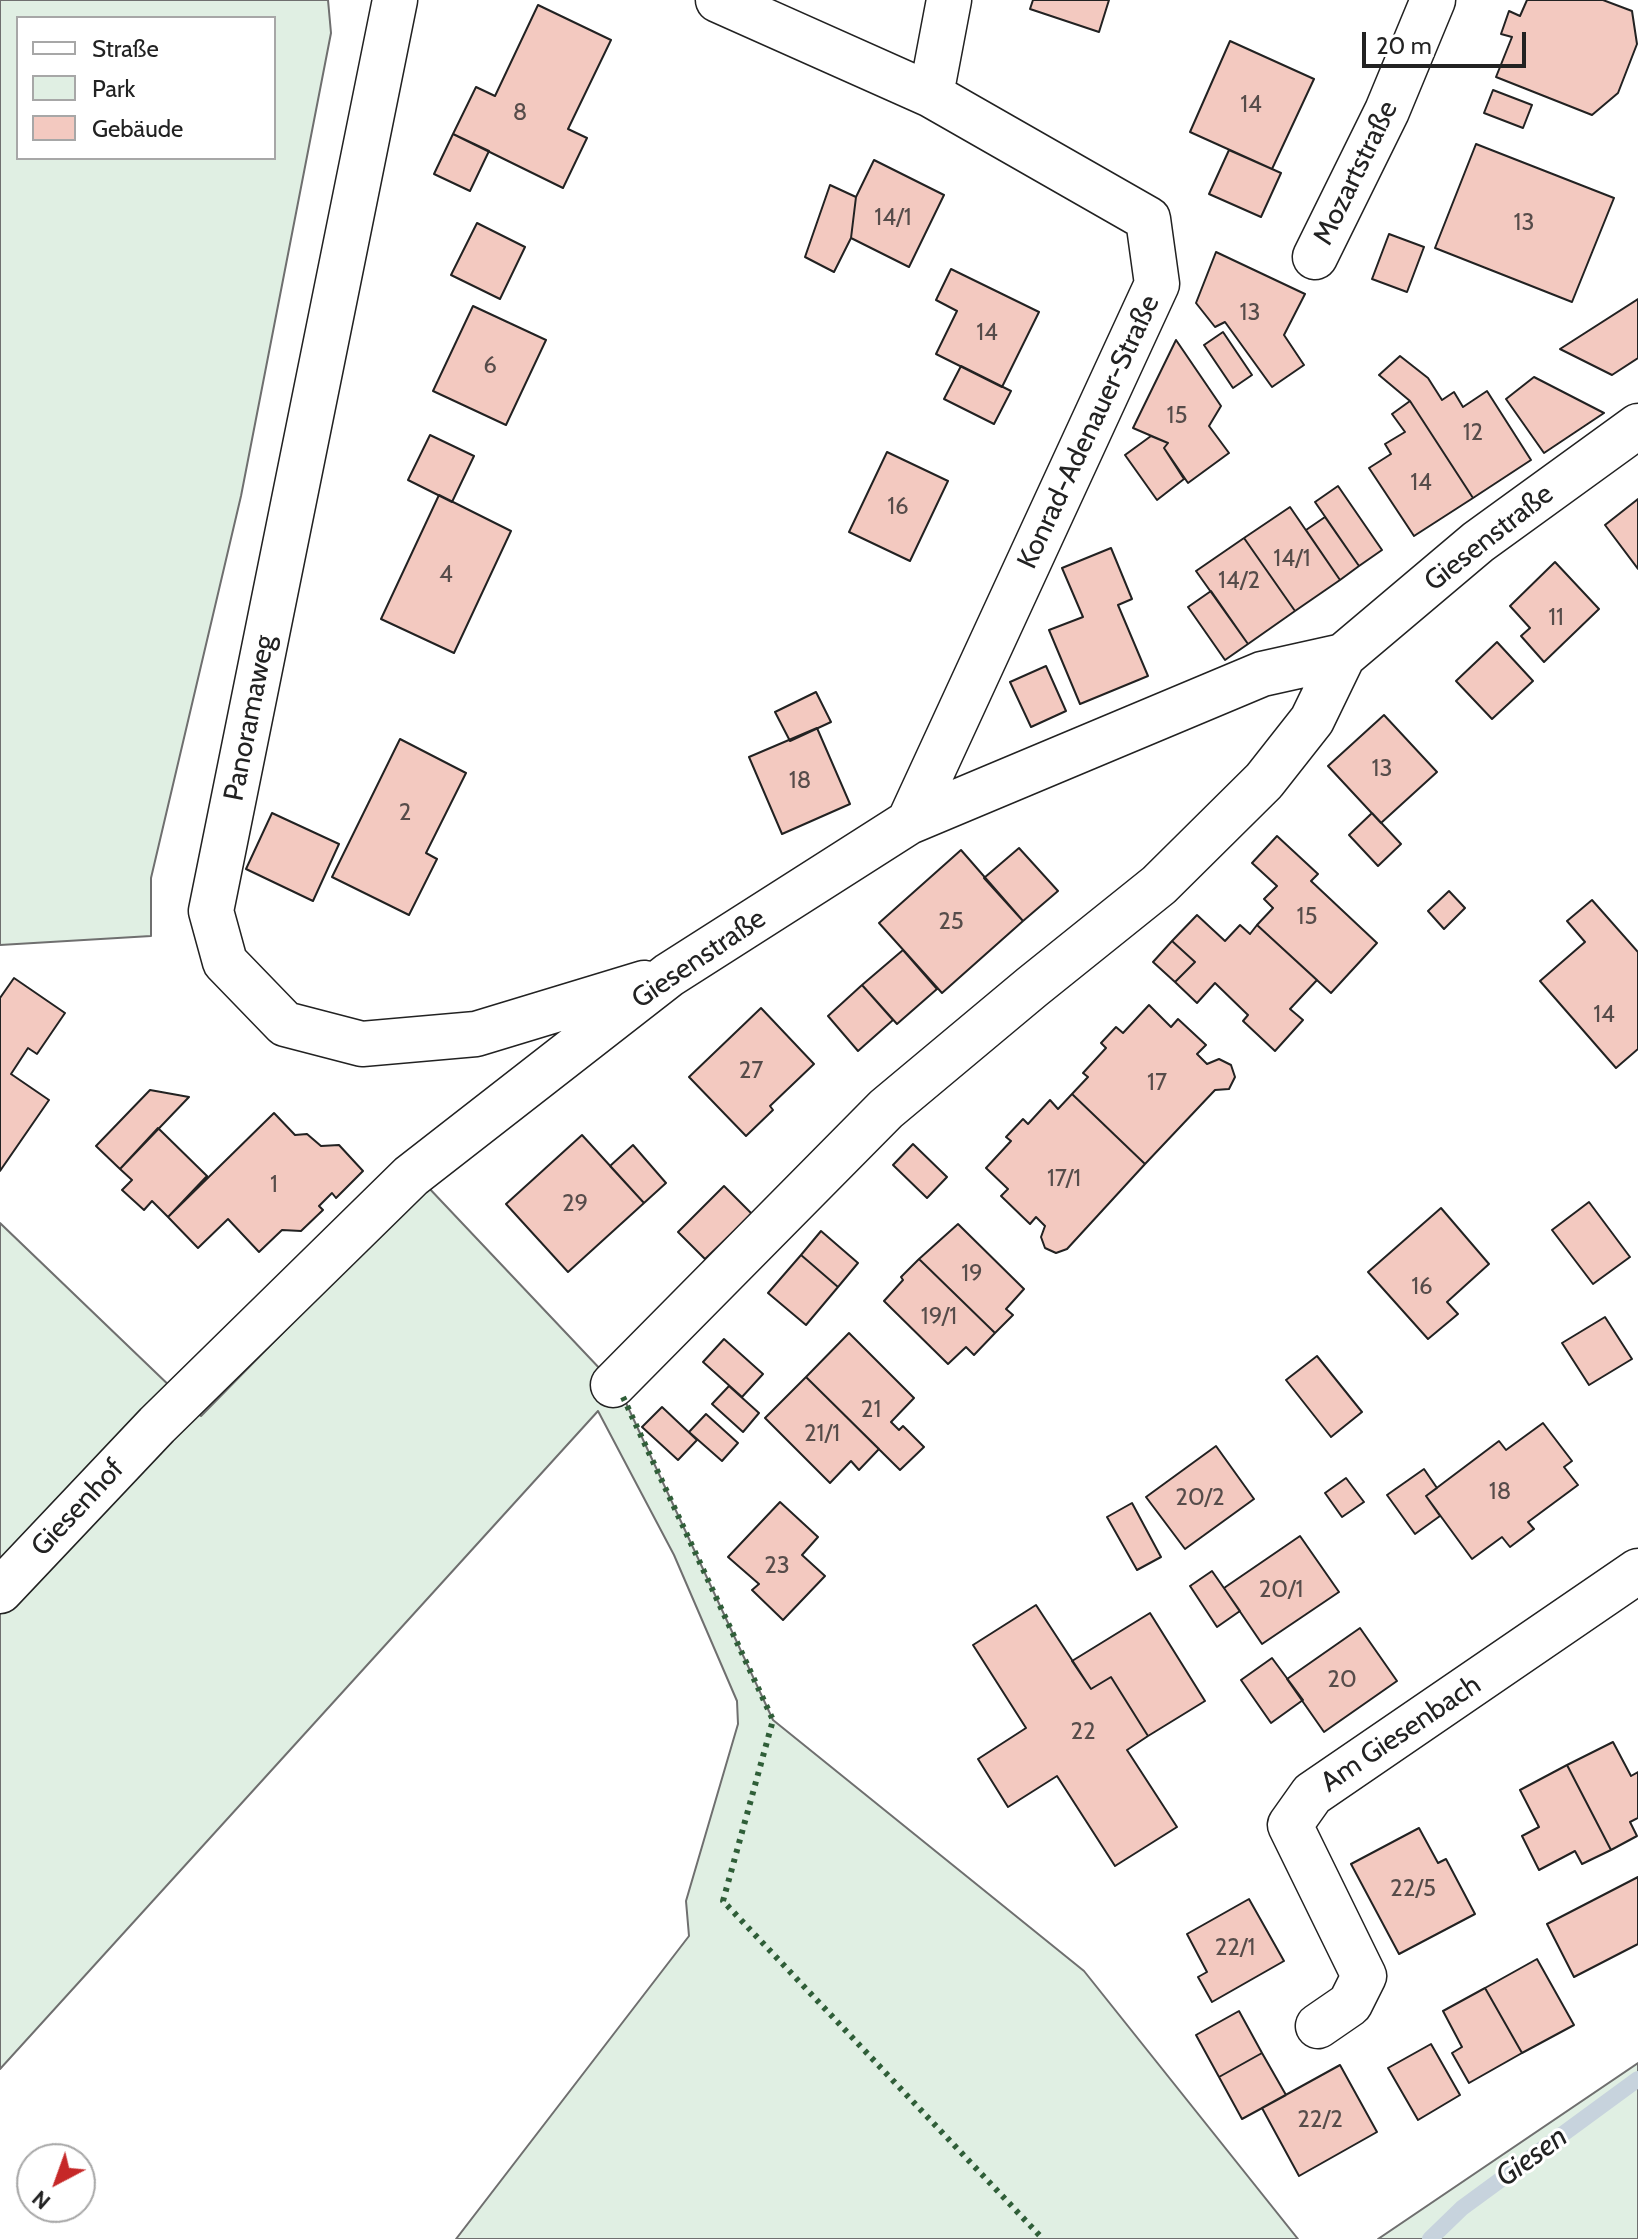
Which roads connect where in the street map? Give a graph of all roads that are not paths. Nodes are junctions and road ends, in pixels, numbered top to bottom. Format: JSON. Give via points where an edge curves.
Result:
{"nodes":[{"id":1,"x":395,"y":0,"type":"edge"},
{"id":2,"x":718,"y":0,"type":"edge"},
{"id":3,"x":949,"y":0,"type":"edge"},
{"id":4,"x":1433,"y":0,"type":"edge"},
{"id":5,"x":931,"y":95,"type":"junction"},
{"id":6,"x":1315,"y":257,"type":"dead end"},
{"id":7,"x":1638,"y":426,"type":"edge"},
{"id":8,"x":1343,"y":656,"type":"junction"},
{"id":9,"x":909,"y":822,"type":"junction"},
{"id":10,"x":669,"y":975,"type":"junction"},
{"id":11,"x":613,"y":1385,"type":"dead end"},
{"id":12,"x":157,"y":1425,"type":"joint"},
{"id":13,"x":1638,"y":1571,"type":"edge"},
{"id":14,"x":0,"y":1591,"type":"edge"},
{"id":15,"x":1318,"y":2026,"type":"dead end"}],
"edges":[{"from":1,"to":10,"type":"street","name":"Panoramaweg","via":[[211,911],[225,962],[285,1024],[362,1044],[476,1034]]},
{"from":2,"to":5,"type":"street","name":"Konrad-Adenauer-Straße"},
{"from":3,"to":5,"type":"street"},
{"from":4,"to":6,"type":"street","name":"Mozartstraße","via":[[1387,111]]},
{"from":5,"to":9,"type":"street","name":"Konrad-Adenauer-Straße","via":[[1148,219],[1157,284]]},
{"from":7,"to":8,"type":"street","name":"Giesenstraße","via":[[1478,542]]},
{"from":8,"to":9,"type":"street","name":"Giesenstraße","via":[[1262,674]]},
{"from":8,"to":11,"type":"street","name":"Giesenstraße","via":[[1312,720],[1264,781],[1159,885],[886,1109]]},
{"from":9,"to":10,"type":"street","name":"Giesenstraße"},
{"from":10,"to":12,"type":"street","name":"Giesenstraße","via":[[411,1176]]},
{"from":12,"to":14,"type":"street","name":"Giesenhof"},
{"from":13,"to":15,"type":"street","name":"Am Giesenbach","via":[[1312,1794],[1290,1825],[1364,1976],[1350,2004]]}]}
